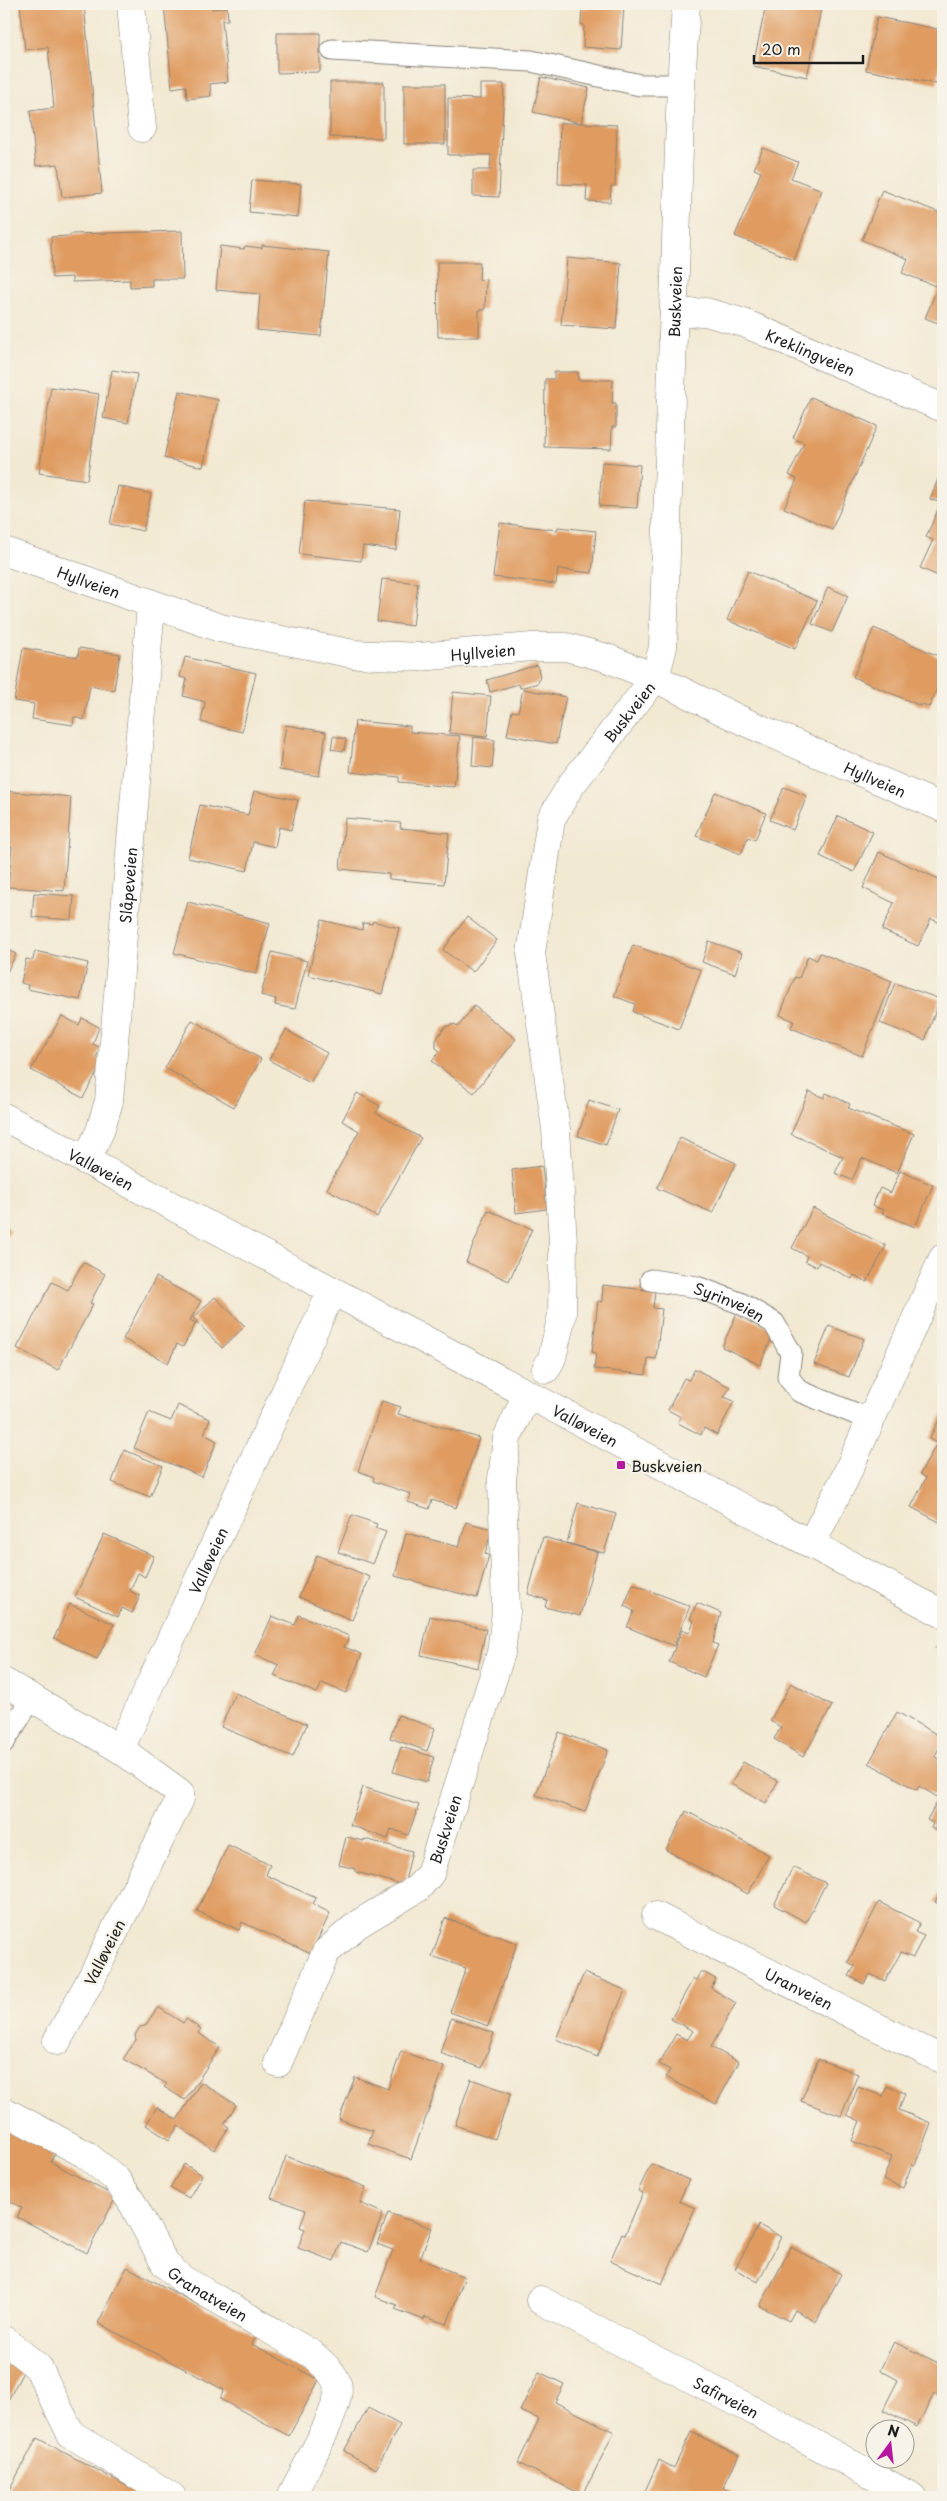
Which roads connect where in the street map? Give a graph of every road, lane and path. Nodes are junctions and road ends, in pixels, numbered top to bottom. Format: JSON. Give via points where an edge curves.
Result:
{"nodes":[{"id":1,"x":132,"y":4,"type":"edge"},
{"id":2,"x":686,"y":4,"type":"edge"},
{"id":3,"x":332,"y":50,"type":"dead end"},
{"id":4,"x":681,"y":85,"type":"junction"},
{"id":5,"x":142,"y":128,"type":"dead end"},
{"id":6,"x":674,"y":314,"type":"junction"},
{"id":7,"x":943,"y":408,"type":"edge"},
{"id":8,"x":4,"y":551,"type":"edge"},
{"id":9,"x":151,"y":605,"type":"junction"},
{"id":10,"x":655,"y":678,"type":"junction"},
{"id":11,"x":943,"y":808,"type":"edge"},
{"id":12,"x":4,"y":1117,"type":"edge"},
{"id":13,"x":86,"y":1161,"type":"junction"},
{"id":14,"x":943,"y":1258,"type":"edge"},
{"id":15,"x":651,"y":1280,"type":"dead end"},
{"id":16,"x":332,"y":1291,"type":"junction"},
{"id":17,"x":546,"y":1369,"type":"dead end"},
{"id":18,"x":527,"y":1394,"type":"junction"},
{"id":19,"x":871,"y":1420,"type":"junction"},
{"id":20,"x":811,"y":1544,"type":"junction"},
{"id":21,"x":943,"y":1614,"type":"edge"},
{"id":22,"x":4,"y":1682,"type":"edge"},
{"id":23,"x":30,"y":1699,"type":"junction"},
{"id":24,"x":4,"y":1742,"type":"edge"},
{"id":25,"x":120,"y":1749,"type":"junction"},
{"id":26,"x":656,"y":1916,"type":"dead end"},
{"id":27,"x":57,"y":2042,"type":"dead end"},
{"id":28,"x":943,"y":2060,"type":"edge"},
{"id":29,"x":278,"y":2063,"type":"dead end"},
{"id":30,"x":4,"y":2110,"type":"edge"},
{"id":31,"x":540,"y":2300,"type":"dead end"},
{"id":32,"x":4,"y":2340,"type":"edge"},
{"id":33,"x":172,"y":2497,"type":"edge"},
{"id":34,"x":291,"y":2497,"type":"edge"},
{"id":35,"x":912,"y":2497,"type":"edge"}],
"edges":[{"from":1,"to":5,"type":"street"},
{"from":2,"to":4,"type":"street","name":"Buskveien"},
{"from":3,"to":4,"type":"lane","via":[[531,61],[640,85]]},
{"from":4,"to":6,"type":"street","name":"Buskveien"},
{"from":6,"to":7,"type":"street","name":"Kreklingveien","via":[[706,312],[744,323]]},
{"from":6,"to":10,"type":"street","name":"Buskveien","via":[[663,647]]},
{"from":8,"to":9,"type":"street","name":"Hyllveien"},
{"from":9,"to":10,"type":"street","name":"Hyllveien","via":[[220,628],[354,654],[419,657],[566,647],[607,658]]},
{"from":9,"to":13,"type":"street","name":"Slåpeveien","via":[[109,1101]]},
{"from":10,"to":11,"type":"street","name":"Hyllveien","via":[[745,722]]},
{"from":10,"to":17,"type":"street","name":"Buskveien","via":[[571,785],[551,819],[531,953],[556,1129],[563,1242],[562,1315],[552,1358]]},
{"from":12,"to":13,"type":"street","name":"Valløveien"},
{"from":13,"to":16,"type":"street","name":"Valløveien"},
{"from":14,"to":19,"type":"street"},
{"from":15,"to":19,"type":"lane","name":"Syrinveien","via":[[697,1287],[740,1302],[774,1323],[791,1353],[788,1377],[799,1391]]},
{"from":16,"to":18,"type":"street","name":"Valløveien"},
{"from":16,"to":25,"type":"street","name":"Valløveien"},
{"from":18,"to":20,"type":"street","name":"Valløveien"},
{"from":18,"to":29,"type":"street","name":"Buskveien","via":[[507,1438],[502,1479],[506,1612],[501,1653],[430,1874],[418,1888],[358,1924],[326,1952]]},
{"from":19,"to":20,"type":"street"},
{"from":20,"to":21,"type":"street","name":"Valløveien"},
{"from":22,"to":23,"type":"street","name":"Valløveien"},
{"from":23,"to":24,"type":"lane"},
{"from":23,"to":25,"type":"street","name":"Valløveien"},
{"from":25,"to":27,"type":"street","name":"Valløveien","via":[[178,1789],[180,1799]]},
{"from":26,"to":28,"type":"street","name":"Uranveien"},
{"from":30,"to":34,"type":"street","name":"Granatveien","via":[[85,2154],[116,2179],[133,2204],[164,2264],[182,2279],[312,2354],[330,2370],[338,2384],[338,2397],[324,2433]]},
{"from":31,"to":35,"type":"street","name":"Safirveien"},
{"from":32,"to":33,"type":"street","via":[[38,2368],[71,2434]]}]}
